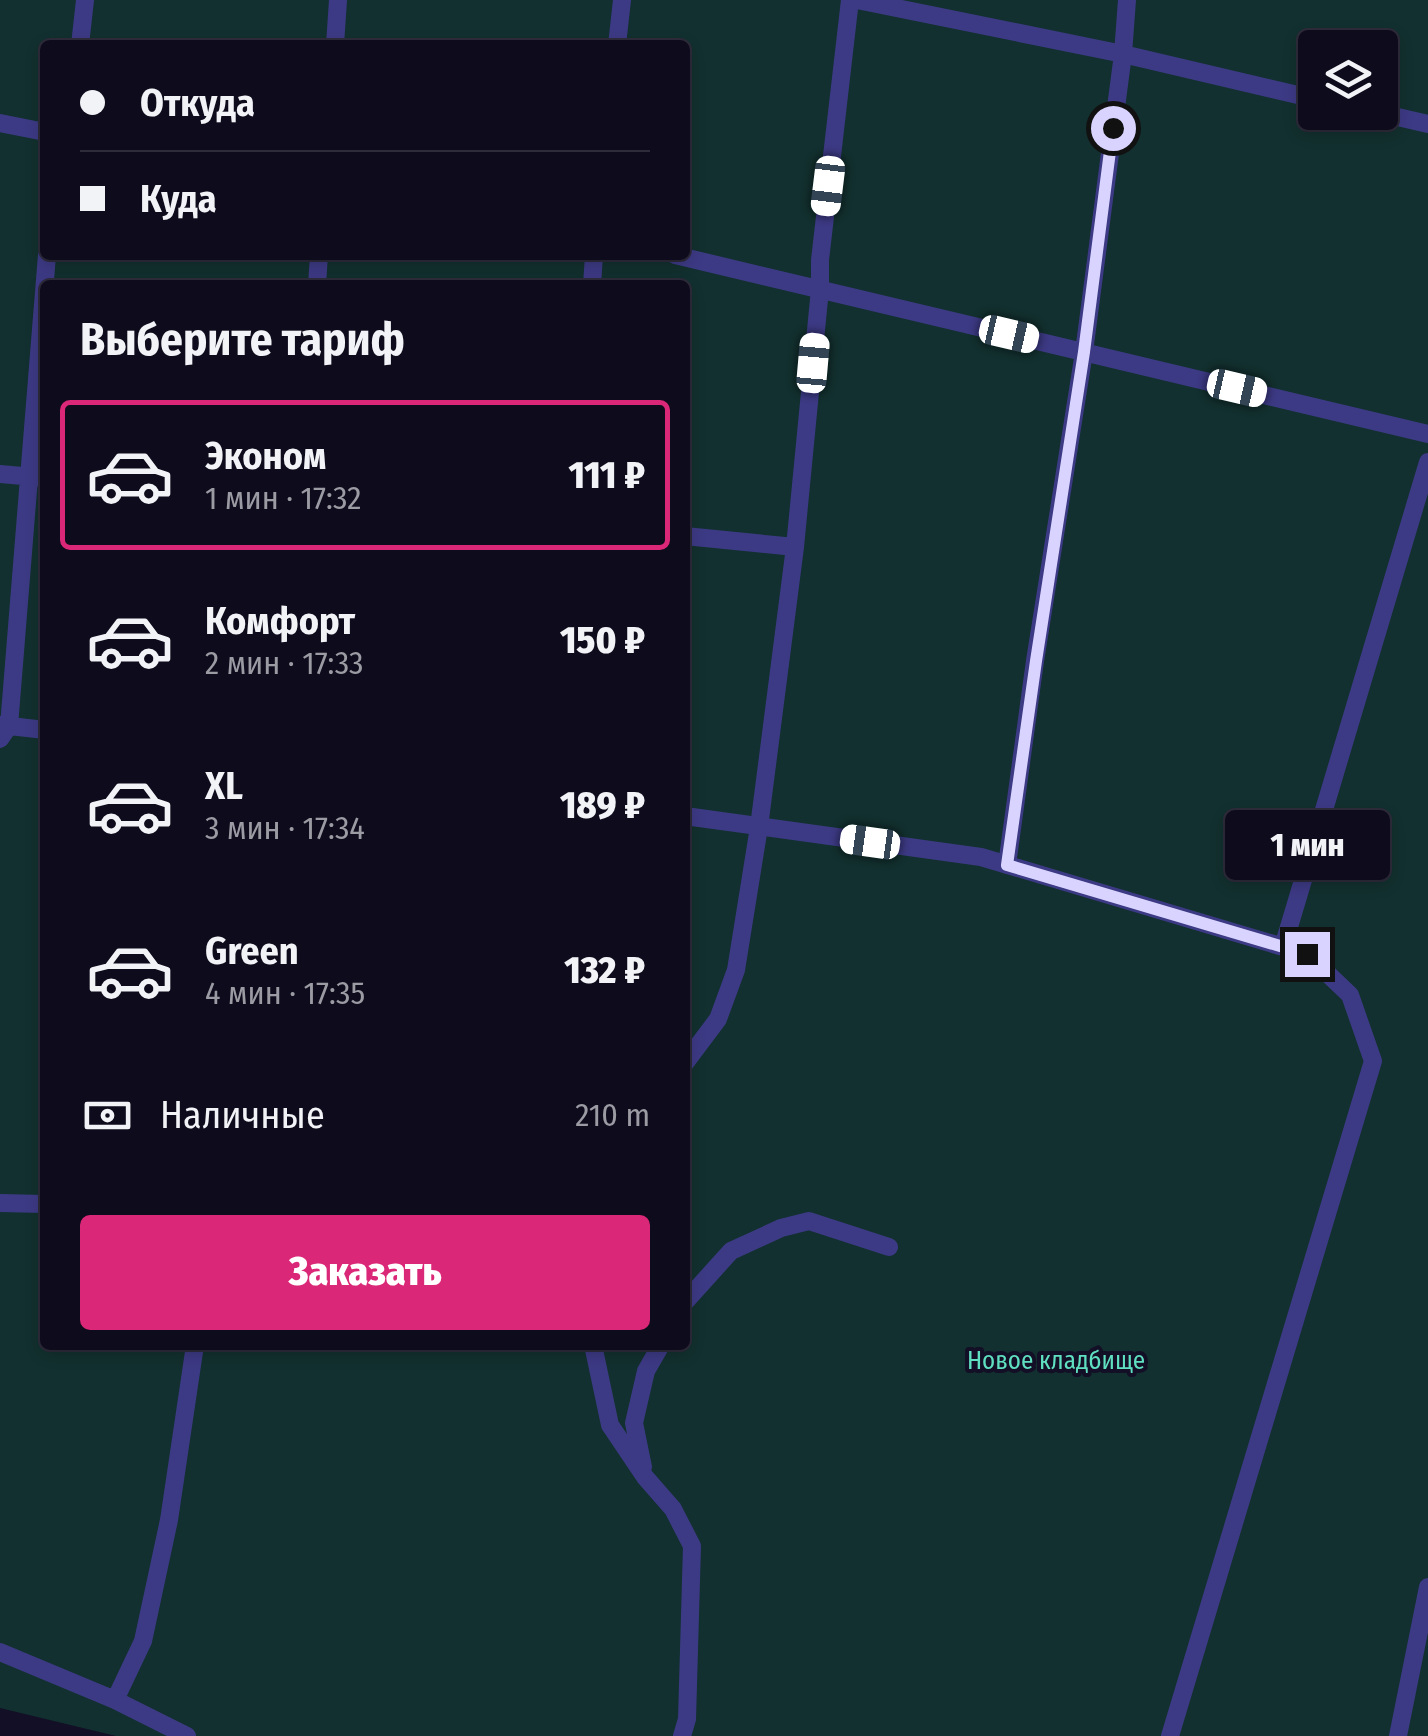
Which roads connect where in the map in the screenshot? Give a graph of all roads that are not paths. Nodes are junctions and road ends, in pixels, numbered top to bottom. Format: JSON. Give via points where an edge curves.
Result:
{"nodes":[{"id":1,"x":85,"y":0,"type":"edge"},
{"id":2,"x":338,"y":0,"type":"edge"},
{"id":3,"x":622,"y":0,"type":"edge"},
{"id":4,"x":854,"y":0,"type":"edge"},
{"id":5,"x":1127,"y":0,"type":"edge"},
{"id":6,"x":81,"y":40,"type":"edge"},
{"id":7,"x":334,"y":40,"type":"edge"},
{"id":8,"x":618,"y":40,"type":"edge"},
{"id":9,"x":1123,"y":54,"type":"junction"},
{"id":10,"x":1298,"y":95,"type":"edge"},
{"id":11,"x":1398,"y":117,"type":"edge"},
{"id":12,"x":0,"y":122,"type":"edge"},
{"id":13,"x":1428,"y":124,"type":"edge"},
{"id":14,"x":40,"y":131,"type":"edge"},
{"id":15,"x":690,"y":259,"type":"edge"},
{"id":16,"x":820,"y":289,"type":"junction"},
{"id":17,"x":1084,"y":352,"type":"junction"},
{"id":18,"x":40,"y":410,"type":"edge"},
{"id":19,"x":1428,"y":434,"type":"edge"},
{"id":20,"x":1428,"y":462,"type":"edge"},
{"id":21,"x":0,"y":474,"type":"edge"},
{"id":22,"x":37,"y":477,"type":"edge"},
{"id":23,"x":690,"y":536,"type":"edge"},
{"id":24,"x":795,"y":547,"type":"junction"},
{"id":25,"x":3,"y":730,"type":"edge"},
{"id":26,"x":40,"y":730,"type":"edge"},
{"id":27,"x":690,"y":817,"type":"edge"},
{"id":28,"x":759,"y":827,"type":"junction"},
{"id":29,"x":1007,"y":865,"type":"junction"},
{"id":30,"x":1284,"y":947,"type":"junction"},
{"id":31,"x":690,"y":1056,"type":"edge"},
{"id":32,"x":0,"y":1202,"type":"edge"},
{"id":33,"x":40,"y":1204,"type":"edge"},
{"id":34,"x":890,"y":1247,"type":"dead end"},
{"id":35,"x":690,"y":1296,"type":"edge"},
{"id":36,"x":194,"y":1350,"type":"edge"},
{"id":37,"x":594,"y":1350,"type":"edge"},
{"id":38,"x":658,"y":1350,"type":"edge"},
{"id":39,"x":645,"y":1478,"type":"junction"},
{"id":40,"x":1428,"y":1586,"type":"edge"},
{"id":41,"x":0,"y":1652,"type":"edge"},
{"id":42,"x":115,"y":1700,"type":"junction"},
{"id":43,"x":187,"y":1736,"type":"edge"},
{"id":44,"x":682,"y":1736,"type":"edge"},
{"id":45,"x":1170,"y":1736,"type":"edge"},
{"id":46,"x":1398,"y":1736,"type":"edge"}],
"edges":[{"from":1,"to":6,"type":"lane"},
{"from":2,"to":7,"type":"lane"},
{"from":3,"to":8,"type":"lane"},
{"from":4,"to":9,"type":"lane"},
{"from":4,"to":16,"type":"lane"},
{"from":5,"to":9,"type":"lane"},
{"from":9,"to":10,"type":"lane"},
{"from":9,"to":17,"type":"lane"},
{"from":11,"to":13,"type":"lane"},
{"from":12,"to":14,"type":"lane"},
{"from":15,"to":16,"type":"lane"},
{"from":16,"to":17,"type":"lane"},
{"from":16,"to":24,"type":"lane"},
{"from":17,"to":19,"type":"lane"},
{"from":17,"to":29,"type":"lane"},
{"from":18,"to":22,"type":"lane"},
{"from":20,"to":30,"type":"lane"},
{"from":21,"to":22,"type":"lane"},
{"from":22,"to":25,"type":"lane"},
{"from":23,"to":24,"type":"lane"},
{"from":24,"to":28,"type":"lane"},
{"from":25,"to":26,"type":"lane"},
{"from":27,"to":28,"type":"lane"},
{"from":28,"to":29,"type":"lane"},
{"from":28,"to":31,"type":"lane","via":[[736,970],[718,1019]]},
{"from":29,"to":30,"type":"lane"},
{"from":30,"to":45,"type":"lane","via":[[1307,954],[1350,995],[1374,1061]]},
{"from":32,"to":33,"type":"lane"},
{"from":34,"to":35,"type":"lane","via":[[809,1221],[730,1251]]},
{"from":36,"to":42,"type":"lane","via":[[169,1520],[142,1641]]},
{"from":37,"to":39,"type":"lane","via":[[610,1425]]},
{"from":38,"to":39,"type":"lane","via":[[634,1422]]},
{"from":39,"to":44,"type":"lane","via":[[674,1509],[692,1546]]},
{"from":40,"to":46,"type":"lane"},
{"from":41,"to":42,"type":"lane"},
{"from":42,"to":43,"type":"lane"}]}
